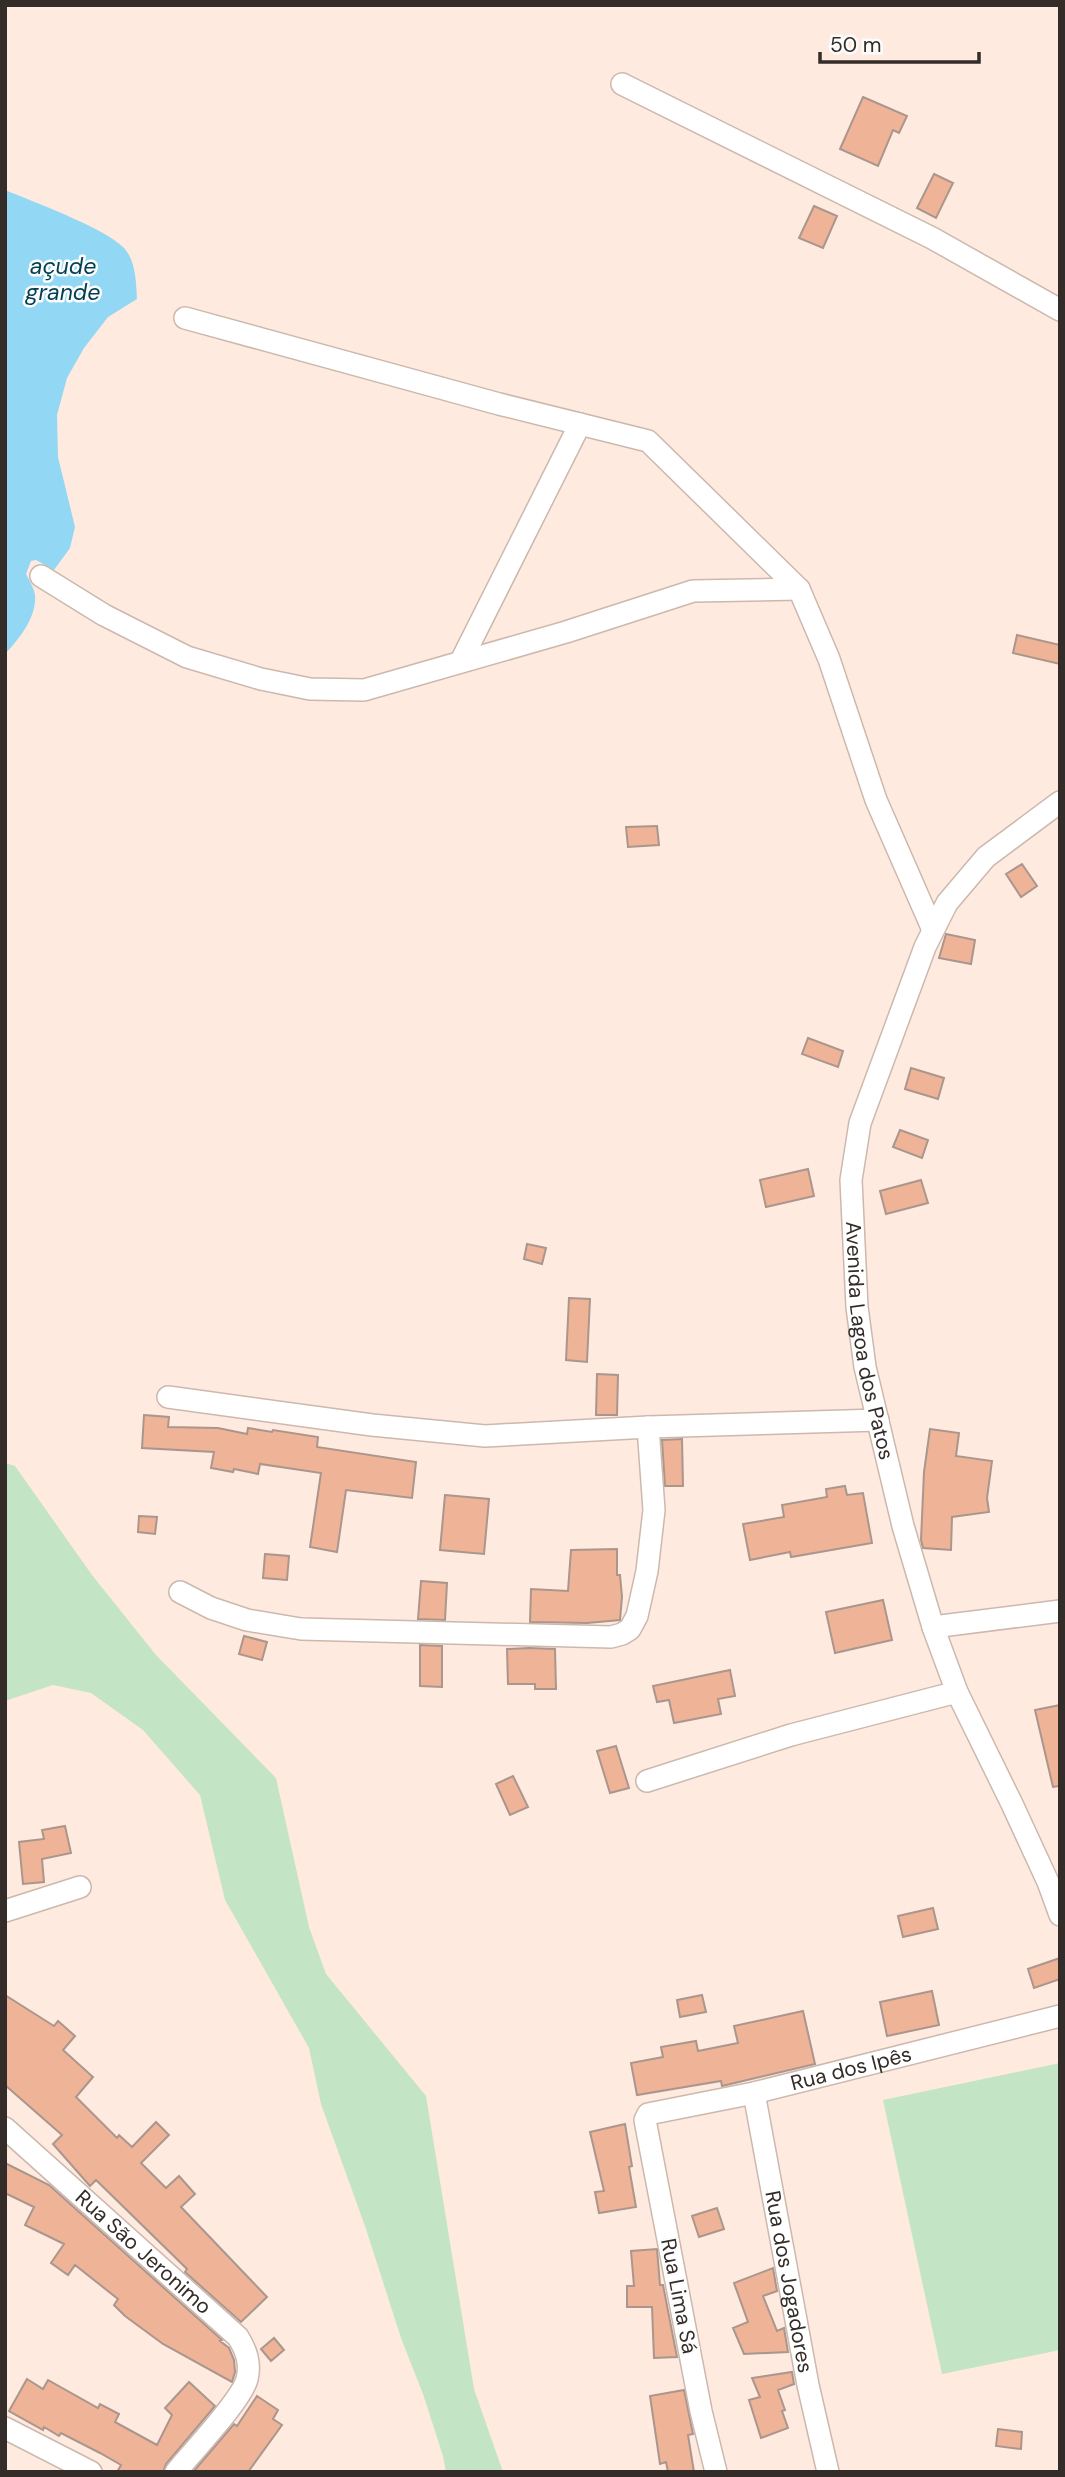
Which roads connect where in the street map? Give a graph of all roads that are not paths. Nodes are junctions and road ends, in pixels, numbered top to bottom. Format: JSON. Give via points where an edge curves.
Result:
{"nodes":[{"id":1,"x":622,"y":84,"type":"dead end"},
{"id":2,"x":1060,"y":310,"type":"edge"},
{"id":3,"x":185,"y":318,"type":"dead end"},
{"id":4,"x":580,"y":424,"type":"junction"},
{"id":5,"x":41,"y":576,"type":"dead end"},
{"id":6,"x":799,"y":589,"type":"junction"},
{"id":7,"x":461,"y":661,"type":"junction"},
{"id":8,"x":1060,"y":802,"type":"edge"},
{"id":9,"x":933,"y":930,"type":"junction"},
{"id":10,"x":167,"y":1397,"type":"dead end"},
{"id":11,"x":878,"y":1420,"type":"junction"},
{"id":12,"x":648,"y":1427,"type":"junction"},
{"id":13,"x":180,"y":1592,"type":"dead end"},
{"id":14,"x":1060,"y":1611,"type":"edge"},
{"id":15,"x":933,"y":1627,"type":"junction"},
{"id":16,"x":957,"y":1692,"type":"junction"},
{"id":17,"x":647,"y":1781,"type":"dead end"},
{"id":18,"x":80,"y":1887,"type":"dead end"},
{"id":19,"x":5,"y":1911,"type":"edge"},
{"id":20,"x":1060,"y":1915,"type":"edge"},
{"id":21,"x":1060,"y":2016,"type":"edge"},
{"id":22,"x":754,"y":2093,"type":"junction"},
{"id":23,"x":645,"y":2120,"type":"joint"},
{"id":24,"x":5,"y":2128,"type":"edge"},
{"id":25,"x":5,"y":2428,"type":"edge"},
{"id":26,"x":91,"y":2472,"type":"edge"},
{"id":27,"x":176,"y":2472,"type":"edge"},
{"id":28,"x":716,"y":2472,"type":"edge"},
{"id":29,"x":828,"y":2472,"type":"edge"}],
"edges":[{"from":1,"to":2,"type":"street","via":[[932,238]]},
{"from":3,"to":4,"type":"street"},
{"from":4,"to":6,"type":"street","via":[[648,441]]},
{"from":4,"to":7,"type":"street"},
{"from":5,"to":7,"type":"street","via":[[104,615],[187,657],[310,689],[364,690]]},
{"from":6,"to":7,"type":"street","via":[[693,591]]},
{"from":6,"to":9,"type":"street","via":[[829,659],[876,800]]},
{"from":8,"to":9,"type":"street","name":"Avenida Lagoa dos Patos","via":[[986,857],[947,903]]},
{"from":9,"to":11,"type":"street","name":"Avenida Lagoa dos Patos","via":[[860,1123],[851,1180],[857,1307]]},
{"from":10,"to":12,"type":"street","via":[[485,1436]]},
{"from":11,"to":12,"type":"street"},
{"from":11,"to":15,"type":"street","name":"Avenida Lagoa dos Patos"},
{"from":12,"to":13,"type":"street","via":[[652,1543],[637,1616],[622,1634],[301,1629],[247,1620]]},
{"from":14,"to":15,"type":"street"},
{"from":15,"to":16,"type":"street","name":"Avenida Lagoa dos Patos"},
{"from":16,"to":17,"type":"street","via":[[803,1731]]},
{"from":16,"to":20,"type":"street","name":"Avenida Lagoa dos Patos","via":[[1013,1804]]},
{"from":18,"to":19,"type":"street"},
{"from":21,"to":22,"type":"street","name":"Rua dos Ipês"},
{"from":22,"to":23,"type":"street","name":"Rua dos Ipês","via":[[653,2111]]},
{"from":22,"to":29,"type":"street","name":"Rua dos Jogadores"},
{"from":23,"to":28,"type":"street","name":"Rua Lima Sá"},
{"from":24,"to":27,"type":"street","name":"Rua São Jeronimo","via":[[237,2337],[247,2354],[242,2393]]},
{"from":25,"to":26,"type":"street"}]}
